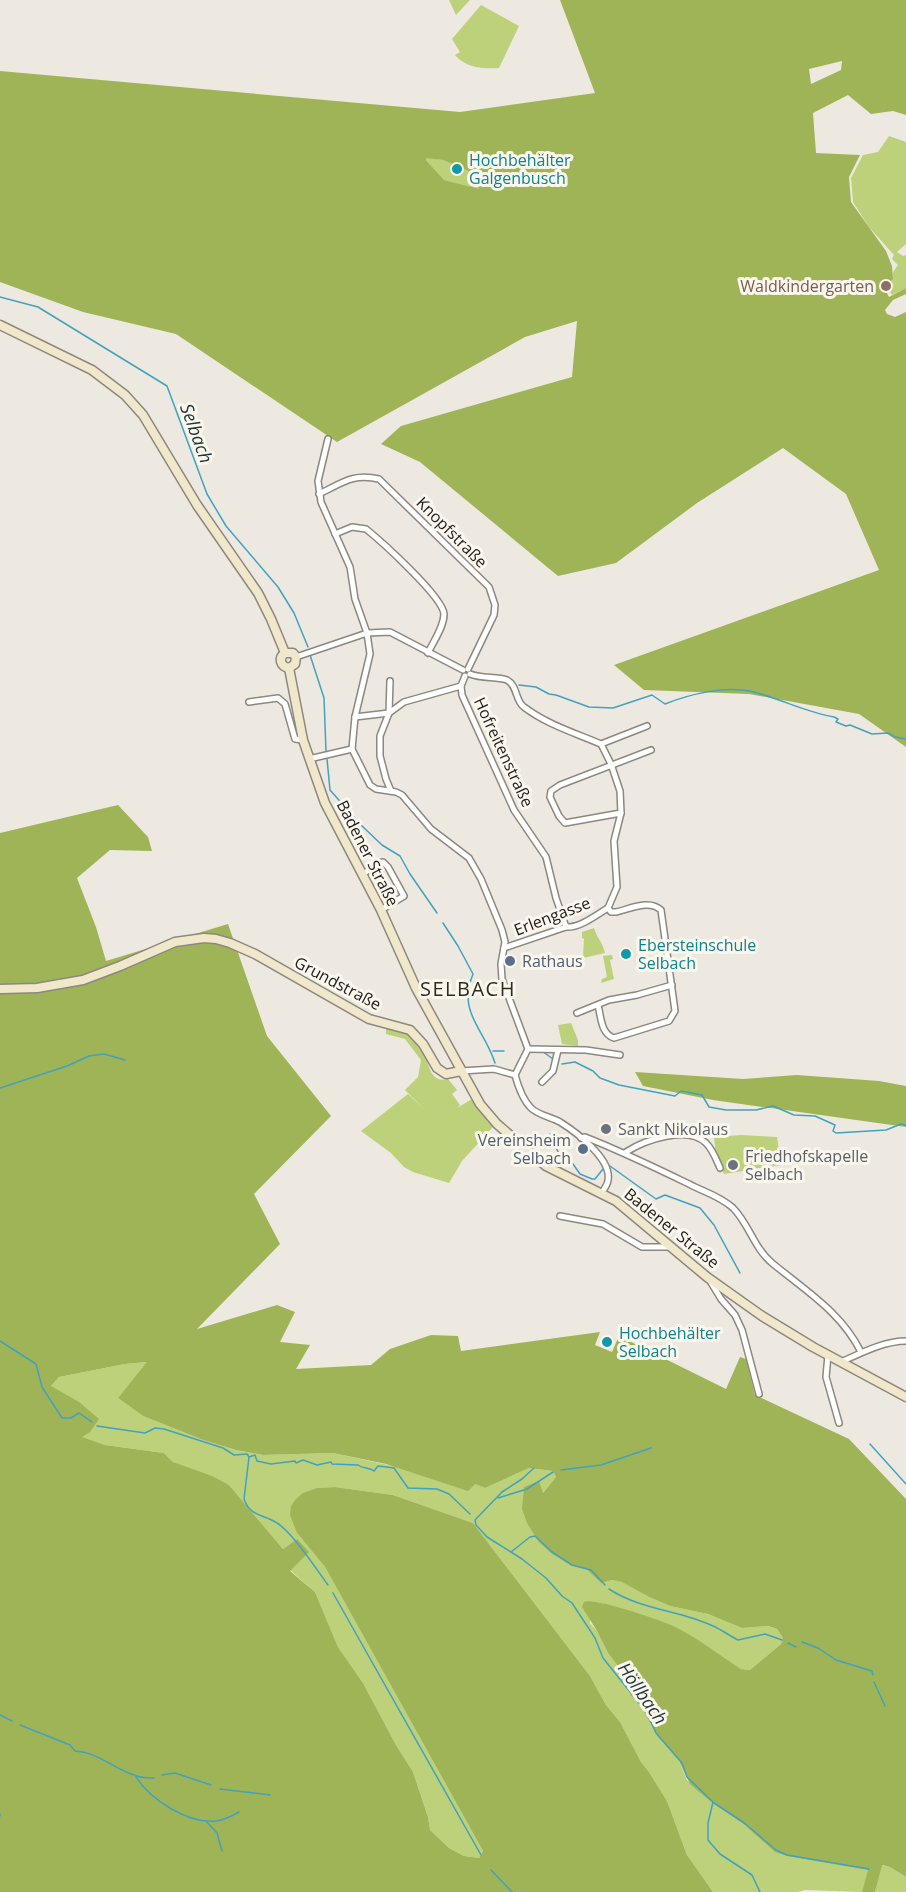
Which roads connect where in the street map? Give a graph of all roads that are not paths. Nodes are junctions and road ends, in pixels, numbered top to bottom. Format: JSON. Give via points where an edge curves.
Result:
{"nodes":[{"id":1,"x":0,"y":325,"type":"edge"},
{"id":2,"x":328,"y":439,"type":"dead end"},
{"id":3,"x":319,"y":494,"type":"junction"},
{"id":4,"x":335,"y":534,"type":"junction"},
{"id":5,"x":367,"y":633,"type":"junction"},
{"id":6,"x":285,"y":653,"type":"junction"},
{"id":7,"x":428,"y":653,"type":"junction"},
{"id":8,"x":296,"y":657,"type":"junction"},
{"id":9,"x":289,"y":668,"type":"junction"},
{"id":10,"x":467,"y":672,"type":"junction"},
{"id":11,"x":390,"y":681,"type":"dead end"},
{"id":12,"x":461,"y":686,"type":"junction"},
{"id":13,"x":249,"y":702,"type":"dead end"},
{"id":14,"x":389,"y":713,"type":"junction"},
{"id":15,"x":355,"y":717,"type":"junction"},
{"id":16,"x":647,"y":726,"type":"dead end"},
{"id":17,"x":303,"y":740,"type":"junction"},
{"id":18,"x":601,"y":744,"type":"junction"},
{"id":19,"x":352,"y":749,"type":"junction"},
{"id":20,"x":651,"y":750,"type":"dead end"},
{"id":21,"x":308,"y":759,"type":"junction"},
{"id":22,"x":611,"y":764,"type":"junction"},
{"id":23,"x":391,"y":791,"type":"junction"},
{"id":24,"x":621,"y":813,"type":"junction"},
{"id":25,"x":363,"y":874,"type":"junction"},
{"id":26,"x":608,"y":908,"type":"junction"},
{"id":27,"x":381,"y":910,"type":"junction"},
{"id":28,"x":566,"y":927,"type":"junction"},
{"id":29,"x":504,"y":948,"type":"junction"},
{"id":30,"x":672,"y":985,"type":"junction"},
{"id":31,"x":0,"y":989,"type":"edge"},
{"id":32,"x":598,"y":1005,"type":"junction"},
{"id":33,"x":577,"y":1013,"type":"dead end"},
{"id":34,"x":528,"y":1049,"type":"junction"},
{"id":35,"x":558,"y":1050,"type":"junction"},
{"id":36,"x":620,"y":1055,"type":"dead end"},
{"id":37,"x":461,"y":1071,"type":"junction"},
{"id":38,"x":515,"y":1075,"type":"junction"},
{"id":39,"x":542,"y":1082,"type":"dead end"},
{"id":40,"x":581,"y":1138,"type":"junction"},
{"id":41,"x":626,"y":1152,"type":"junction"},
{"id":42,"x":720,"y":1168,"type":"dead end"},
{"id":43,"x":602,"y":1193,"type":"junction"},
{"id":44,"x":560,"y":1216,"type":"dead end"},
{"id":45,"x":671,"y":1247,"type":"junction"},
{"id":46,"x":707,"y":1277,"type":"junction"},
{"id":47,"x":906,"y":1341,"type":"edge"},
{"id":48,"x":861,"y":1352,"type":"junction"},
{"id":49,"x":828,"y":1355,"type":"junction"},
{"id":50,"x":841,"y":1362,"type":"junction"},
{"id":51,"x":759,"y":1394,"type":"dead end"},
{"id":52,"x":906,"y":1397,"type":"edge"},
{"id":53,"x":839,"y":1423,"type":"dead end"}],
"edges":[{"from":1,"to":6,"type":"main road","via":[[92,370],[125,395],[143,415],[196,505],[258,593]]},
{"from":2,"to":3,"type":"street","via":[[318,481]]},
{"from":3,"to":4,"type":"street"},
{"from":3,"to":10,"type":"street","name":"Knopfstraße","via":[[353,478],[379,479],[489,587],[494,615]]},
{"from":4,"to":5,"type":"street","via":[[350,567],[355,599]]},
{"from":4,"to":7,"type":"street","via":[[352,527],[366,529],[437,598],[443,621]]},
{"from":5,"to":7,"type":"street","via":[[390,632]]},
{"from":5,"to":8,"type":"street"},
{"from":5,"to":15,"type":"street","via":[[370,654]]},
{"from":6,"to":8,"type":"main road"},
{"from":6,"to":9,"type":"main road","via":[[280,662]]},
{"from":7,"to":10,"type":"street"},
{"from":8,"to":9,"type":"main road"},
{"from":9,"to":17,"type":"main road","name":"Badener Straße"},
{"from":10,"to":12,"type":"street","name":"Hofreitenstraße"},
{"from":10,"to":18,"type":"street","via":[[481,678],[506,680],[514,687],[521,706]]},
{"from":11,"to":14,"type":"street"},
{"from":12,"to":14,"type":"street","name":"Hofreitenstraße","via":[[404,702]]},
{"from":12,"to":28,"type":"street","name":"Hofreitenstraße","via":[[514,810],[546,857]]},
{"from":13,"to":17,"type":"street","via":[[282,700],[295,739]]},
{"from":14,"to":15,"type":"street","name":"Hofreitenstraße"},
{"from":14,"to":23,"type":"street","via":[[380,736],[380,756]]},
{"from":15,"to":19,"type":"street"},
{"from":16,"to":18,"type":"street"},
{"from":17,"to":21,"type":"main road","name":"Badener Straße"},
{"from":18,"to":22,"type":"street"},
{"from":19,"to":21,"type":"street"},
{"from":19,"to":23,"type":"street","via":[[370,785]]},
{"from":20,"to":22,"type":"street"},
{"from":21,"to":25,"type":"main road","name":"Badener Straße","via":[[325,803]]},
{"from":22,"to":24,"type":"street","via":[[620,791]]},
{"from":22,"to":24,"type":"street","via":[[560,785],[551,791],[550,797],[565,822]]},
{"from":23,"to":29,"type":"street","via":[[402,795],[431,829],[469,858],[495,912]]},
{"from":24,"to":26,"type":"street","via":[[614,841],[617,887]]},
{"from":25,"to":27,"type":"main road","name":"Badener Straße"},
{"from":25,"to":27,"type":"street","via":[[383,862],[404,896]]},
{"from":26,"to":28,"type":"street","name":"Erlengasse"},
{"from":26,"to":30,"type":"street","via":[[616,912],[649,904],[661,910]]},
{"from":27,"to":37,"type":"main road","name":"Badener Straße","via":[[416,988]]},
{"from":28,"to":29,"type":"street","name":"Erlengasse"},
{"from":29,"to":34,"type":"street","via":[[502,979]]},
{"from":30,"to":32,"type":"street"},
{"from":30,"to":32,"type":"street","via":[[672,1019],[614,1038],[604,1032]]},
{"from":31,"to":37,"type":"main road","name":"Grundstraße","via":[[83,980],[175,942],[204,938],[241,947],[369,1019],[410,1030],[441,1071],[449,1075]]},
{"from":32,"to":33,"type":"street"},
{"from":34,"to":35,"type":"street"},
{"from":34,"to":38,"type":"street"},
{"from":35,"to":36,"type":"street"},
{"from":35,"to":39,"type":"street","via":[[554,1071]]},
{"from":37,"to":38,"type":"street","name":"Grundstraße","via":[[494,1068]]},
{"from":37,"to":43,"type":"main road","name":"Badener Straße","via":[[480,1104],[532,1155],[561,1175]]},
{"from":38,"to":40,"type":"street","via":[[532,1109]]},
{"from":40,"to":41,"type":"street"},
{"from":40,"to":43,"type":"street","via":[[601,1156],[607,1169],[608,1181]]},
{"from":41,"to":42,"type":"street","via":[[665,1137],[696,1136],[713,1151]]},
{"from":41,"to":48,"type":"street","via":[[725,1201],[743,1219],[769,1261],[834,1313]]},
{"from":43,"to":45,"type":"main road","name":"Badener Straße"},
{"from":44,"to":45,"type":"street","via":[[603,1224],[642,1247]]},
{"from":45,"to":46,"type":"main road","name":"Badener Straße"},
{"from":46,"to":49,"type":"main road","name":"Badener Straße"},
{"from":46,"to":51,"type":"street","via":[[735,1314]]},
{"from":47,"to":48,"type":"street"},
{"from":48,"to":50,"type":"street"},
{"from":49,"to":50,"type":"main road","name":"Badener Straße"},
{"from":49,"to":53,"type":"street","via":[[826,1377]]},
{"from":50,"to":52,"type":"main road","name":"Badener Straße"}]}
